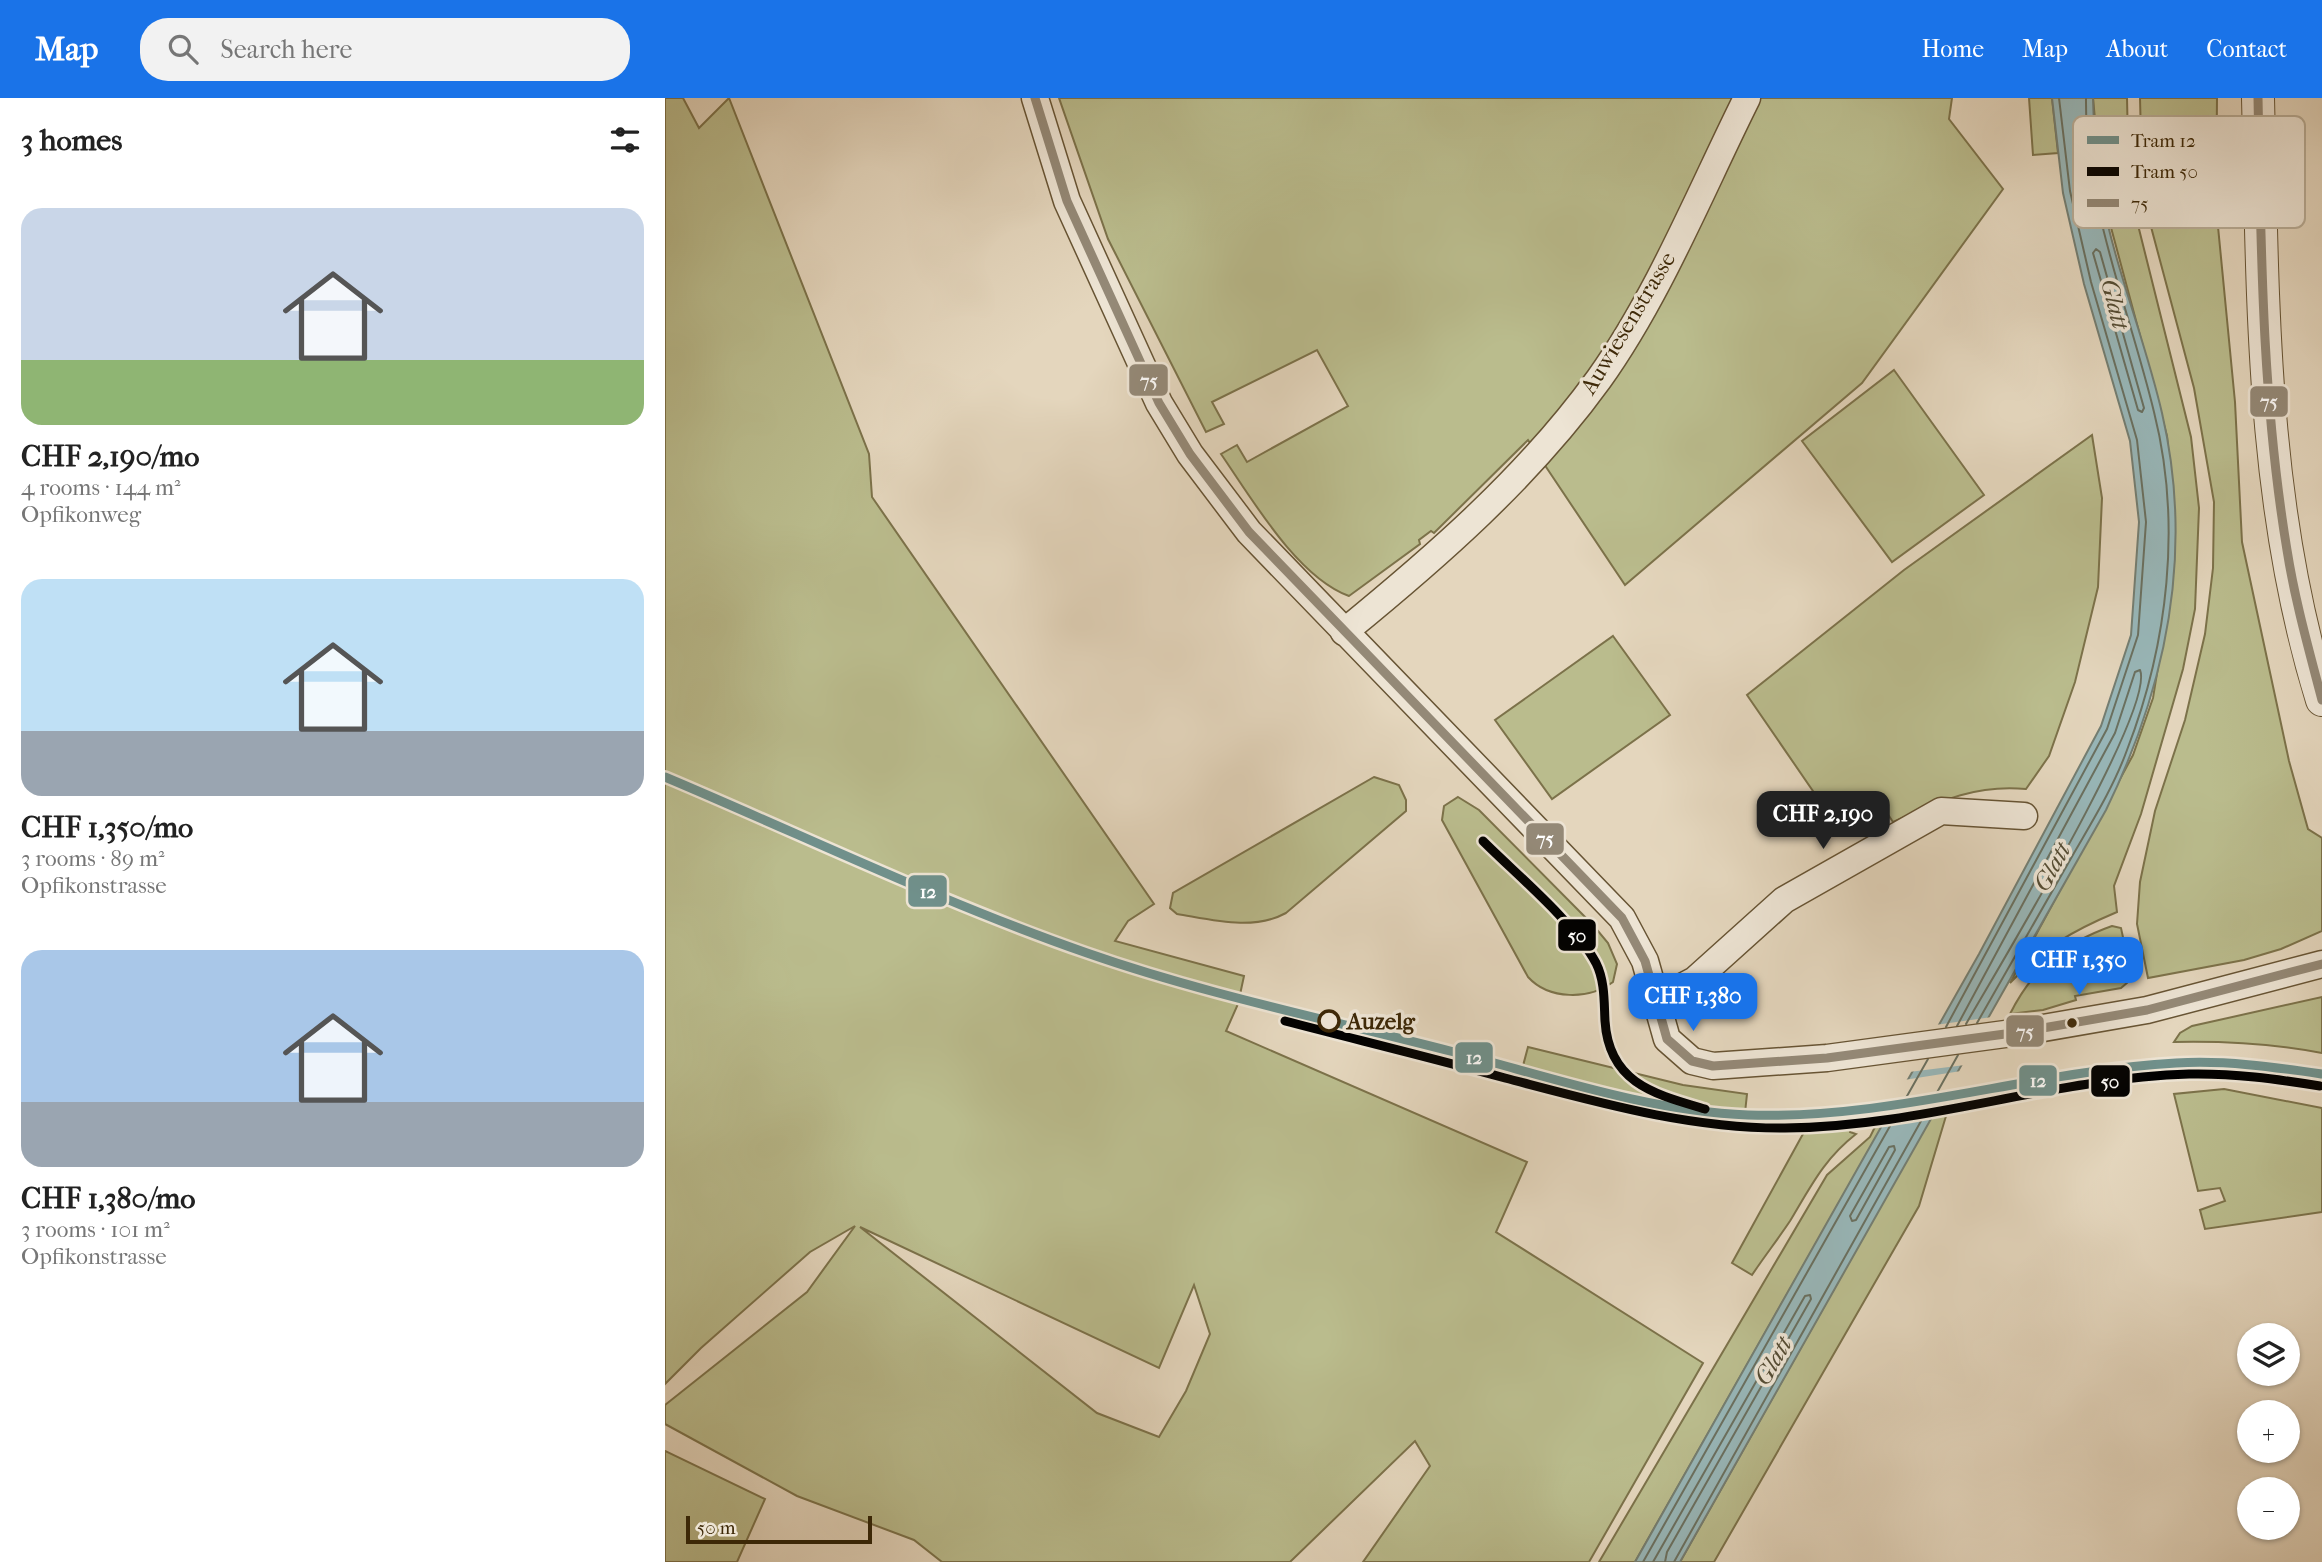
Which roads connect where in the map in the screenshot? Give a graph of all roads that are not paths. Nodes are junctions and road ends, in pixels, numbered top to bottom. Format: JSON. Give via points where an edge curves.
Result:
{"nodes":[{"id":1,"x":1035,"y":98,"type":"edge"},
{"id":2,"x":1747,"y":98,"type":"edge"},
{"id":3,"x":2258,"y":98,"type":"edge"},
{"id":4,"x":2258,"y":116,"type":"edge"},
{"id":5,"x":2261,"y":228,"type":"edge"},
{"id":6,"x":1344,"y":632,"type":"junction"},
{"id":7,"x":2322,"y":700,"type":"edge"},
{"id":8,"x":2024,"y":816,"type":"dead end"},
{"id":9,"x":2322,"y":964,"type":"edge"},
{"id":10,"x":1655,"y":1001,"type":"junction"}],
"edges":[{"from":1,"to":6,"type":"street","via":[[1067,201],[1178,438],[1249,532]]},
{"from":2,"to":6,"type":"street","name":"Auwiesenstrasse","via":[[1682,232],[1599,377],[1538,455],[1493,500]]},
{"from":3,"to":4,"type":"street"},
{"from":5,"to":7,"type":"street","via":[[2264,366],[2273,468],[2292,584]]},
{"from":6,"to":10,"type":"street","via":[[1622,918],[1645,961]]},
{"from":8,"to":10,"type":"street","via":[[1941,811],[1784,900],[1695,980]]},
{"from":9,"to":10,"type":"street","via":[[2147,1010],[2020,1032],[1726,1066],[1703,1065],[1673,1047]]}]}
